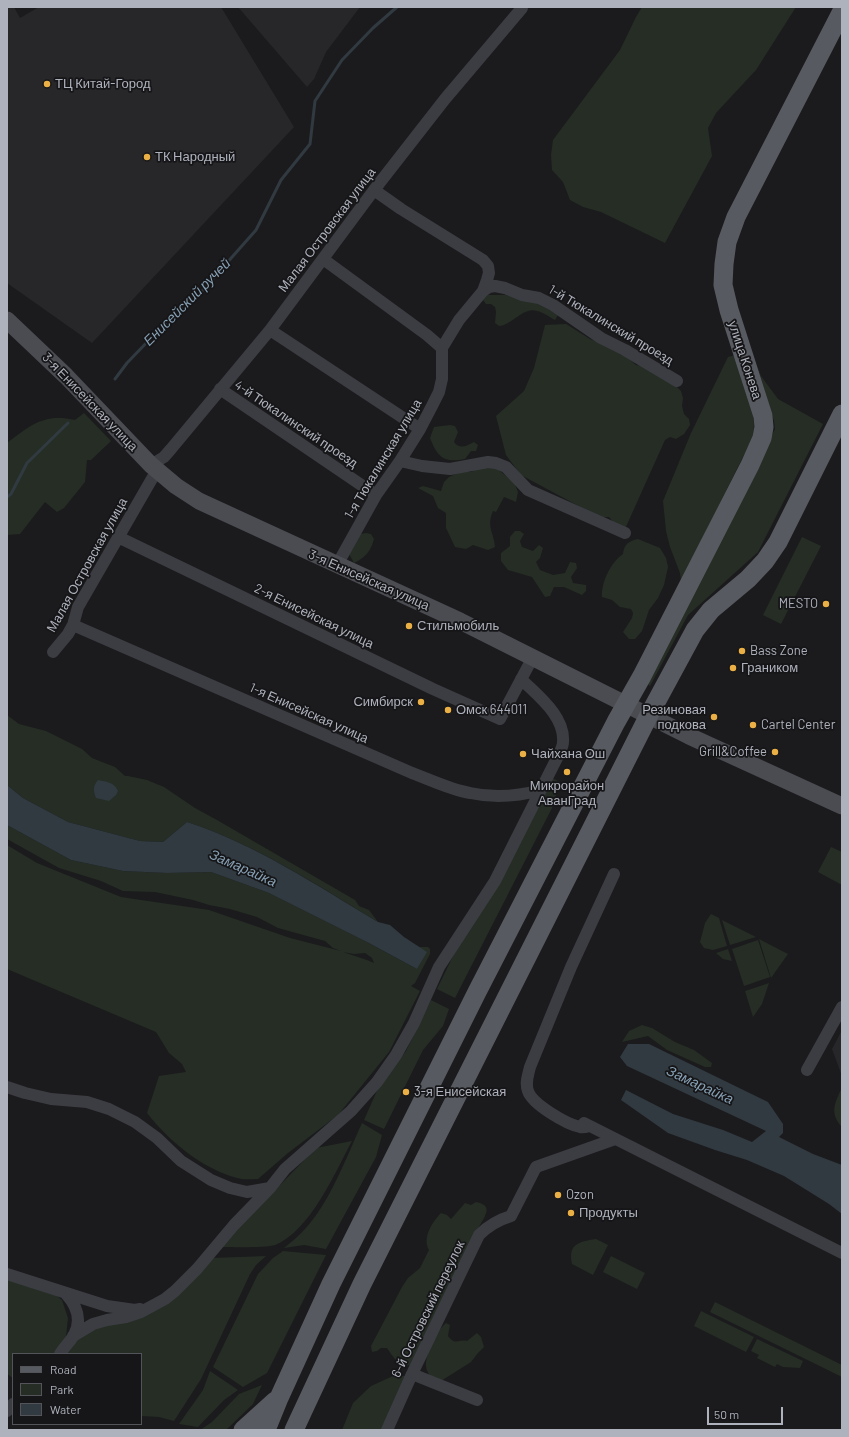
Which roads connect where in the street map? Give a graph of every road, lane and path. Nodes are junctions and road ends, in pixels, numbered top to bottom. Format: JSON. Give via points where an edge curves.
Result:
{"nodes":[{"id":1,"x":522,"y":8,"type":"edge"},
{"id":2,"x":842,"y":11,"type":"edge"},
{"id":3,"x":374,"y":190,"type":"junction"},
{"id":4,"x":323,"y":259,"type":"junction"},
{"id":5,"x":483,"y":291,"type":"junction"},
{"id":6,"x":7,"y":320,"type":"edge"},
{"id":7,"x":270,"y":330,"type":"junction"},
{"id":8,"x":442,"y":348,"type":"junction"},
{"id":9,"x":677,"y":381,"type":"dead end"},
{"id":10,"x":220,"y":389,"type":"junction"},
{"id":11,"x":842,"y":414,"type":"edge"},
{"id":12,"x":420,"y":429,"type":"junction"},
{"id":13,"x":400,"y":461,"type":"junction"},
{"id":14,"x":154,"y":468,"type":"junction"},
{"id":15,"x":376,"y":495,"type":"junction"},
{"id":16,"x":625,"y":533,"type":"dead end"},
{"id":17,"x":118,"y":537,"type":"junction"},
{"id":18,"x":337,"y":565,"type":"junction"},
{"id":19,"x":73,"y":625,"type":"junction"},
{"id":20,"x":53,"y":652,"type":"dead end"},
{"id":21,"x":533,"y":657,"type":"junction"},
{"id":22,"x":521,"y":679,"type":"junction"},
{"id":23,"x":626,"y":704,"type":"junction"},
{"id":24,"x":649,"y":716,"type":"junction"},
{"id":25,"x":541,"y":790,"type":"junction"},
{"id":26,"x":842,"y":806,"type":"edge"},
{"id":27,"x":614,"y":874,"type":"dead end"},
{"id":28,"x":842,"y":1007,"type":"edge"},
{"id":29,"x":807,"y":1070,"type":"dead end"},
{"id":30,"x":7,"y":1087,"type":"edge"},
{"id":31,"x":615,"y":1139,"type":"junction"},
{"id":32,"x":270,"y":1188,"type":"junction"},
{"id":33,"x":842,"y":1253,"type":"edge"},
{"id":34,"x":7,"y":1274,"type":"edge"},
{"id":35,"x":66,"y":1294,"type":"junction"},
{"id":36,"x":152,"y":1306,"type":"junction"},
{"id":37,"x":73,"y":1336,"type":"junction"},
{"id":38,"x":61,"y":1353,"type":"edge"},
{"id":39,"x":412,"y":1374,"type":"junction"},
{"id":40,"x":279,"y":1398,"type":"junction"},
{"id":41,"x":477,"y":1400,"type":"dead end"},
{"id":42,"x":304,"y":1408,"type":"junction"},
{"id":43,"x":243,"y":1430,"type":"edge"},
{"id":44,"x":266,"y":1430,"type":"edge"},
{"id":45,"x":294,"y":1430,"type":"edge"},
{"id":46,"x":305,"y":1430,"type":"edge"},
{"id":47,"x":388,"y":1430,"type":"edge"}],
"edges":[{"from":1,"to":3,"type":"street","name":"Малая Островская улица","via":[[445,99]]},
{"from":2,"to":23,"type":"main road","name":"улица Конева","via":[[736,217],[727,242],[723,285],[763,416],[762,438],[700,564]]},
{"from":3,"to":4,"type":"street","name":"Малая Островская улица"},
{"from":3,"to":5,"type":"street","via":[[483,260],[490,273]]},
{"from":4,"to":7,"type":"street","name":"Малая Островская улица"},
{"from":4,"to":8,"type":"street"},
{"from":5,"to":8,"type":"street","via":[[459,320]]},
{"from":5,"to":9,"type":"street","name":"1-й Тюкалинский проезд","via":[[495,286],[539,298],[601,338]]},
{"from":6,"to":14,"type":"street","name":"3-я Енисейская улица","via":[[66,376]]},
{"from":7,"to":10,"type":"street","name":"Малая Островская улица"},
{"from":7,"to":12,"type":"street"},
{"from":8,"to":12,"type":"street","name":"1-я Тюкалинская улица","via":[[441,386]]},
{"from":10,"to":14,"type":"street","name":"Малая Островская улица"},
{"from":10,"to":15,"type":"street","name":"4-й Тюкалинский проезд"},
{"from":11,"to":24,"type":"main road","via":[[778,542],[765,561],[711,610],[695,630]]},
{"from":12,"to":13,"type":"street","name":"1-я Тюкалинская улица"},
{"from":13,"to":15,"type":"street","name":"1-я Тюкалинская улица"},
{"from":13,"to":16,"type":"street","via":[[450,469],[488,462],[496,463],[506,467],[528,490]]},
{"from":14,"to":17,"type":"street","name":"Малая Островская улица"},
{"from":14,"to":18,"type":"street","name":"3-я Енисейская улица","via":[[199,501]]},
{"from":15,"to":18,"type":"street","name":"1-я Тюкалинская улица"},
{"from":17,"to":19,"type":"street","name":"Малая Островская улица","via":[[78,607]]},
{"from":17,"to":22,"type":"street","name":"2-я Енисейская улица","via":[[500,720]]},
{"from":18,"to":21,"type":"street","name":"3-я Енисейская улица"},
{"from":19,"to":20,"type":"street","name":"Малая Островская улица"},
{"from":19,"to":25,"type":"street","name":"1-я Енисейская улица","via":[[412,773],[450,787],[471,794],[492,795],[525,794]]},
{"from":21,"to":22,"type":"street"},
{"from":21,"to":23,"type":"street","name":"3-я Енисейская улица"},
{"from":22,"to":25,"type":"street","via":[[553,712],[563,732],[560,754]]},
{"from":23,"to":24,"type":"street","name":"3-я Енисейская улица"},
{"from":23,"to":40,"type":"main road","name":"улица Конева","via":[[331,1284]]},
{"from":24,"to":26,"type":"street","name":"3-я Енисейская улица"},
{"from":24,"to":42,"type":"main road","via":[[362,1284]]},
{"from":25,"to":32,"type":"street","via":[[495,881],[439,967],[414,1023],[396,1055],[377,1082],[351,1111],[286,1169]]},
{"from":27,"to":31,"type":"street","via":[[571,967],[530,1067],[526,1084],[532,1100],[543,1109],[572,1125],[582,1128],[586,1125]]},
{"from":28,"to":29,"type":"street"},
{"from":30,"to":32,"type":"street","via":[[51,1099],[87,1102],[109,1109],[135,1122],[181,1161],[210,1180],[247,1192]]},
{"from":31,"to":33,"type":"street"},
{"from":31,"to":39,"type":"street","name":"6-й Островский переулок","via":[[536,1167],[512,1216],[498,1220],[479,1235]]},
{"from":32,"to":36,"type":"street","via":[[189,1277],[175,1291]]},
{"from":34,"to":35,"type":"street"},
{"from":35,"to":36,"type":"street","via":[[118,1308],[135,1310]]},
{"from":35,"to":37,"type":"street","via":[[77,1309],[78,1320]]},
{"from":36,"to":37,"type":"street","via":[[126,1317],[93,1324]]},
{"from":37,"to":38,"type":"street"},
{"from":39,"to":41,"type":"street"},
{"from":39,"to":47,"type":"street","name":"6-й Островский переулок"},
{"from":40,"to":43,"type":"main road"},
{"from":40,"to":44,"type":"main road","name":"улица Конева"},
{"from":42,"to":45,"type":"main road"},
{"from":42,"to":46,"type":"main road"}]}
